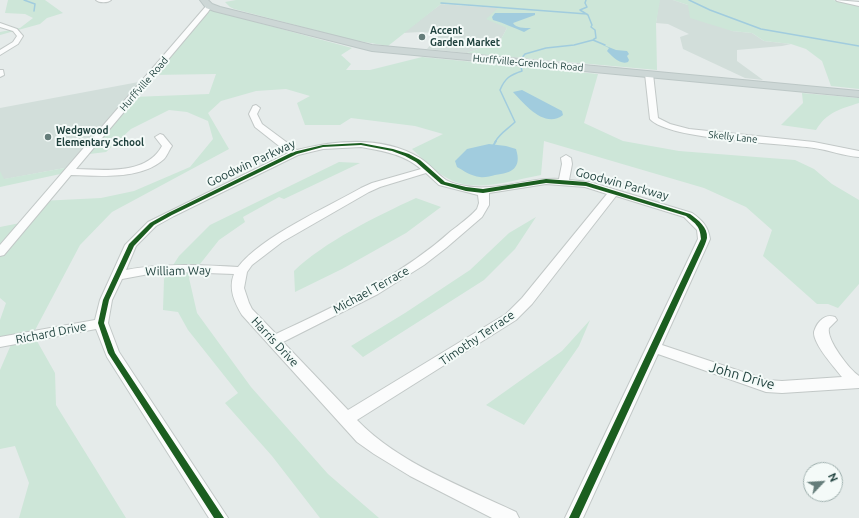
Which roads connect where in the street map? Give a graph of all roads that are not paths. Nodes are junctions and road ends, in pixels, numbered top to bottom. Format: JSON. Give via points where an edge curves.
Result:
{"nodes":[{"id":1,"x":98,"y":0,"type":"edge"},
{"id":2,"x":108,"y":0,"type":"edge"},
{"id":3,"x":839,"y":0,"type":"edge"},
{"id":4,"x":206,"y":3,"type":"edge"},
{"id":5,"x":859,"y":4,"type":"edge"},
{"id":6,"x":0,"y":25,"type":"edge"},
{"id":7,"x":0,"y":53,"type":"edge"},
{"id":8,"x":0,"y":72,"type":"edge"},
{"id":9,"x":649,"y":74,"type":"junction"},
{"id":10,"x":0,"y":75,"type":"edge"},
{"id":11,"x":859,"y":94,"type":"edge"},
{"id":12,"x":256,"y":108,"type":"dead end"},
{"id":13,"x":160,"y":138,"type":"dead end"},
{"id":14,"x":294,"y":153,"type":"junction"},
{"id":15,"x":859,"y":154,"type":"edge"},
{"id":16,"x":566,"y":158,"type":"dead end"},
{"id":17,"x":427,"y":170,"type":"junction"},
{"id":18,"x":69,"y":172,"type":"junction"},
{"id":19,"x":564,"y":181,"type":"junction"},
{"id":20,"x":483,"y":190,"type":"junction"},
{"id":21,"x":614,"y":192,"type":"junction"},
{"id":22,"x":0,"y":252,"type":"edge"},
{"id":23,"x":241,"y":271,"type":"junction"},
{"id":24,"x":116,"y":276,"type":"junction"},
{"id":25,"x":830,"y":320,"type":"dead end"},
{"id":26,"x":101,"y":323,"type":"junction"},
{"id":27,"x":274,"y":341,"type":"junction"},
{"id":28,"x":0,"y":342,"type":"edge"},
{"id":29,"x":653,"y":347,"type":"junction"},
{"id":30,"x":857,"y":382,"type":"edge"},
{"id":31,"x":346,"y":420,"type":"junction"},
{"id":32,"x":219,"y":518,"type":"edge"},
{"id":33,"x":510,"y":518,"type":"edge"},
{"id":34,"x":574,"y":518,"type":"edge"}],
"edges":[{"from":1,"to":2,"type":"street"},
{"from":3,"to":5,"type":"street"},
{"from":4,"to":9,"type":"main road","name":"Hurffville-Grenloch Road","via":[[286,28],[372,48]]},
{"from":4,"to":18,"type":"street","name":"Hurffville Road","via":[[189,32]]},
{"from":6,"to":7,"type":"street","via":[[15,30],[20,36],[16,43]]},
{"from":8,"to":10,"type":"street"},
{"from":9,"to":11,"type":"main road","name":"Hurffville-Grenloch Road"},
{"from":9,"to":15,"type":"street","name":"Skelly Lane","via":[[654,118],[667,126],[689,132],[814,145]]},
{"from":12,"to":14,"type":"street","via":[[253,114],[258,125]]},
{"from":13,"to":18,"type":"street","via":[[167,146],[165,153],[147,165],[124,171]]},
{"from":14,"to":17,"type":"street","name":"Goodwin Parkway","via":[[323,146],[379,146],[407,155]]},
{"from":14,"to":24,"type":"street","name":"Goodwin Parkway","via":[[152,224],[131,245]]},
{"from":16,"to":19,"type":"street"},
{"from":17,"to":20,"type":"street","name":"Goodwin Parkway","via":[[443,182],[466,189]]},
{"from":17,"to":23,"type":"street","via":[[365,190],[267,246]]},
{"from":18,"to":22,"type":"street","name":"Hurffville Road"},
{"from":19,"to":20,"type":"street","name":"Goodwin Parkway"},
{"from":19,"to":21,"type":"street","name":"Goodwin Parkway"},
{"from":20,"to":27,"type":"street","name":"Michael Terrace","via":[[484,207],[430,256],[388,284]]},
{"from":21,"to":29,"type":"street","name":"Goodwin Parkway","via":[[688,215],[703,230],[702,245]]},
{"from":21,"to":31,"type":"street","name":"Timothy Terrace","via":[[527,301],[511,317]]},
{"from":23,"to":24,"type":"street","name":"William Way","via":[[178,268]]},
{"from":23,"to":27,"type":"street","name":"Harris Drive","via":[[238,287],[241,301],[247,312]]},
{"from":24,"to":26,"type":"street","name":"Goodwin Parkway","via":[[106,300]]},
{"from":25,"to":30,"type":"street","via":[[822,326],[822,338]]},
{"from":26,"to":28,"type":"street","name":"Richard Drive"},
{"from":26,"to":32,"type":"street","via":[[112,353]]},
{"from":27,"to":31,"type":"street","name":"Harris Drive"},
{"from":29,"to":30,"type":"street","name":"John Drive","via":[[766,386]]},
{"from":29,"to":34,"type":"street","name":"Goodwin Parkway"},
{"from":31,"to":33,"type":"street","name":"Harris Drive","via":[[377,448]]}]}
